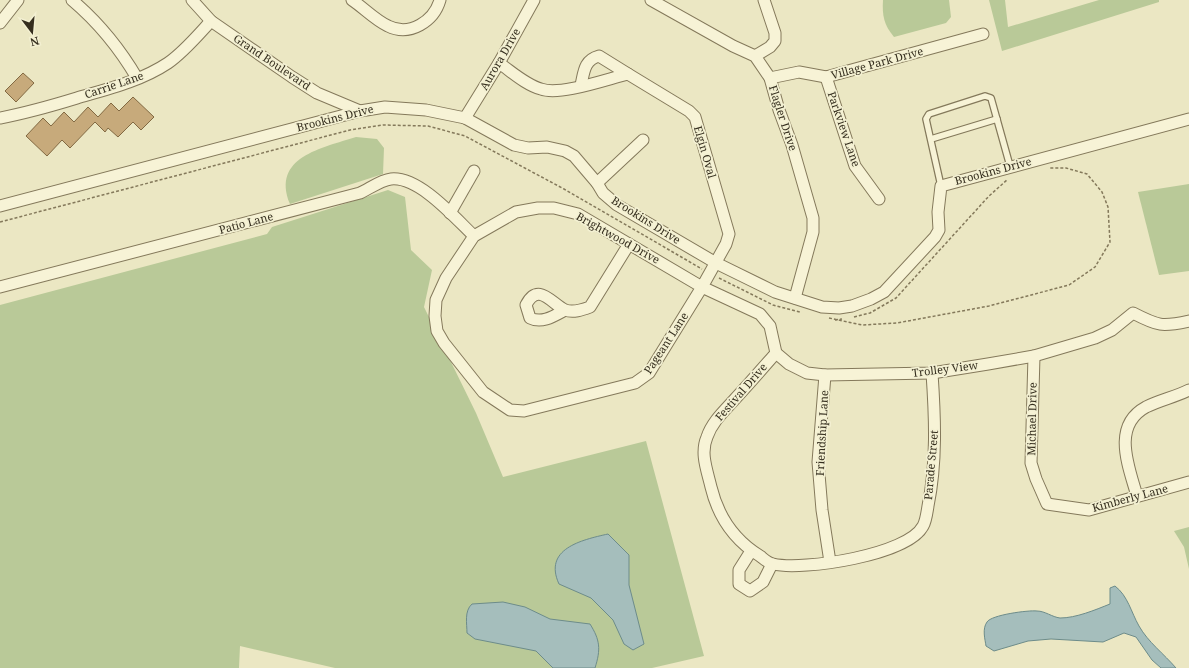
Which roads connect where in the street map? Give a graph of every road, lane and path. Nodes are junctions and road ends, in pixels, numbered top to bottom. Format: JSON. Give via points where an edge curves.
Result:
{"nodes":[{"id":1,"x":18,"y":0,"type":"edge"},
{"id":2,"x":72,"y":0,"type":"edge"},
{"id":3,"x":192,"y":0,"type":"edge"},
{"id":4,"x":352,"y":0,"type":"edge"},
{"id":5,"x":440,"y":0,"type":"edge"},
{"id":6,"x":534,"y":0,"type":"edge"},
{"id":7,"x":651,"y":0,"type":"edge"},
{"id":8,"x":764,"y":0,"type":"edge"},
{"id":9,"x":211,"y":21,"type":"junction"},
{"id":10,"x":0,"y":23,"type":"edge"},
{"id":11,"x":983,"y":34,"type":"dead end"},
{"id":12,"x":755,"y":56,"type":"junction"},
{"id":13,"x":499,"y":63,"type":"junction"},
{"id":14,"x":628,"y":74,"type":"junction"},
{"id":15,"x":826,"y":77,"type":"junction"},
{"id":16,"x":138,"y":78,"type":"junction"},
{"id":17,"x":770,"y":78,"type":"junction"},
{"id":18,"x":581,"y":85,"type":"junction"},
{"id":19,"x":360,"y":111,"type":"junction"},
{"id":20,"x":0,"y":118,"type":"edge"},
{"id":21,"x":465,"y":118,"type":"junction"},
{"id":22,"x":997,"y":119,"type":"junction"},
{"id":23,"x":1189,"y":119,"type":"edge"},
{"id":24,"x":931,"y":139,"type":"junction"},
{"id":25,"x":643,"y":140,"type":"dead end"},
{"id":26,"x":1046,"y":168,"type":"dead end"},
{"id":27,"x":474,"y":171,"type":"dead end"},
{"id":28,"x":1010,"y":172,"type":"junction"},
{"id":29,"x":597,"y":182,"type":"junction"},
{"id":30,"x":941,"y":186,"type":"junction"},
{"id":31,"x":879,"y":199,"type":"dead end"},
{"id":32,"x":0,"y":206,"type":"edge"},
{"id":33,"x":450,"y":213,"type":"junction"},
{"id":34,"x":0,"y":222,"type":"edge"},
{"id":35,"x":474,"y":236,"type":"junction"},
{"id":36,"x":629,"y":244,"type":"junction"},
{"id":37,"x":716,"y":263,"type":"junction"},
{"id":38,"x":699,"y":268,"type":"dead end"},
{"id":39,"x":716,"y":277,"type":"dead end"},
{"id":40,"x":702,"y":286,"type":"junction"},
{"id":41,"x":0,"y":287,"type":"edge"},
{"id":42,"x":794,"y":298,"type":"junction"},
{"id":43,"x":565,"y":310,"type":"dead end"},
{"id":44,"x":804,"y":313,"type":"dead end"},
{"id":45,"x":828,"y":318,"type":"dead end"},
{"id":46,"x":835,"y":320,"type":"junction"},
{"id":47,"x":1189,"y":321,"type":"edge"},
{"id":48,"x":776,"y":353,"type":"junction"},
{"id":49,"x":1034,"y":356,"type":"junction"},
{"id":50,"x":932,"y":373,"type":"junction"},
{"id":51,"x":825,"y":375,"type":"junction"},
{"id":52,"x":1189,"y":390,"type":"edge"},
{"id":53,"x":524,"y":411,"type":"joint"},
{"id":54,"x":1189,"y":482,"type":"edge"},
{"id":55,"x":1137,"y":496,"type":"junction"},
{"id":56,"x":1047,"y":504,"type":"joint"},
{"id":57,"x":751,"y":551,"type":"junction"},
{"id":58,"x":830,"y":562,"type":"junction"},
{"id":59,"x":772,"y":564,"type":"junction"}],
"edges":[{"from":1,"to":10,"type":"street"},
{"from":2,"to":16,"type":"street","via":[[87,13],[125,57]]},
{"from":3,"to":9,"type":"street","name":"Grand Boulevard"},
{"from":4,"to":5,"type":"street","via":[[388,26],[398,29],[422,25],[432,16]]},
{"from":6,"to":13,"type":"street","name":"Aurora Drive"},
{"from":7,"to":12,"type":"street"},
{"from":8,"to":12,"type":"street","via":[[775,33],[775,41]]},
{"from":9,"to":16,"type":"street","name":"Carrie Lane","via":[[168,63]]},
{"from":9,"to":19,"type":"street","name":"Grand Boulevard","via":[[317,93]]},
{"from":11,"to":15,"type":"street","name":"Village Park Drive"},
{"from":12,"to":17,"type":"street","name":"Flagler Drive"},
{"from":13,"to":18,"type":"street","via":[[539,89],[549,92]]},
{"from":13,"to":21,"type":"street","name":"Aurora Drive"},
{"from":14,"to":18,"type":"street"},
{"from":14,"to":18,"type":"street","name":"Elgin Oval","via":[[598,56],[591,58],[586,64]]},
{"from":14,"to":37,"type":"street","name":"Elgin Oval","via":[[696,117],[729,234]]},
{"from":15,"to":17,"type":"street","name":"Village Park Drive","via":[[799,72]]},
{"from":15,"to":31,"type":"street","name":"Parkview Lane","via":[[856,166]]},
{"from":16,"to":20,"type":"street","name":"Carrie Lane","via":[[103,91]]},
{"from":17,"to":42,"type":"street","name":"Flagler Drive","via":[[813,218],[813,232]]},
{"from":19,"to":21,"type":"street","name":"Brookins Drive","via":[[384,106],[426,110]]},
{"from":19,"to":32,"type":"street","name":"Brookins Drive"},
{"from":21,"to":29,"type":"street","name":"Brookins Drive","via":[[514,145],[528,148],[547,147],[574,156]]},
{"from":22,"to":24,"type":"lane"},
{"from":22,"to":24,"type":"lane","via":[[991,98],[985,96],[929,114],[926,119]]},
{"from":22,"to":28,"type":"lane"},
{"from":23,"to":28,"type":"street","name":"Brookins Drive"},
{"from":24,"to":30,"type":"lane"},
{"from":25,"to":29,"type":"street"},
{"from":26,"to":46,"type":"path","via":[[1066,168],[1087,174],[1102,192],[1108,207],[1110,242],[1095,267],[1069,285],[989,306],[897,323],[862,325]]},
{"from":27,"to":33,"type":"street"},
{"from":28,"to":30,"type":"street","name":"Brookins Drive"},
{"from":28,"to":46,"type":"path","via":[[896,298],[870,313]]},
{"from":29,"to":37,"type":"street","name":"Brookins Drive","via":[[603,193],[617,205]]},
{"from":30,"to":42,"type":"street","name":"Brookins Drive","via":[[939,230],[884,292],[860,303],[839,308],[822,307]]},
{"from":33,"to":35,"type":"street","name":"Patio Lane"},
{"from":33,"to":41,"type":"street","name":"Patio Lane","via":[[420,187],[407,181],[391,179],[360,193]]},
{"from":34,"to":38,"type":"path","via":[[350,130],[383,125],[428,126],[465,136],[502,155]]},
{"from":35,"to":36,"type":"street","name":"Brightwood Drive","via":[[516,212],[554,208],[578,214]]},
{"from":35,"to":53,"type":"street","name":"Brightwood Drive","via":[[446,278],[436,300],[437,331],[484,392],[510,410]]},
{"from":36,"to":40,"type":"street","name":"Brightwood Drive"},
{"from":36,"to":43,"type":"street","via":[[590,307],[576,311]]},
{"from":37,"to":40,"type":"street","name":"Pageant Lane"},
{"from":37,"to":42,"type":"street","name":"Brookins Drive"},
{"from":39,"to":44,"type":"path","via":[[773,305]]},
{"from":40,"to":48,"type":"street","via":[[760,314],[770,326]]},
{"from":40,"to":53,"type":"street","name":"Pageant Lane","via":[[649,373],[636,383]]},
{"from":45,"to":46,"type":"path"},
{"from":47,"to":49,"type":"street","name":"Trolley View","via":[[1166,326],[1152,323],[1133,313],[1112,330],[1095,338]]},
{"from":48,"to":51,"type":"street","name":"Trolley View","via":[[789,364],[807,373]]},
{"from":48,"to":57,"type":"street","name":"Festival Drive","via":[[715,422],[706,437],[703,454],[715,503],[722,518]]},
{"from":49,"to":50,"type":"street","name":"Trolley View"},
{"from":49,"to":56,"type":"street","name":"Michael Drive","via":[[1031,463]]},
{"from":50,"to":51,"type":"street","name":"Trolley View"},
{"from":50,"to":58,"type":"street","name":"Parade Street","via":[[935,450],[931,492],[923,526],[900,546],[861,557]]},
{"from":51,"to":58,"type":"street","name":"Friendship Lane","via":[[818,462]]},
{"from":52,"to":55,"type":"street","via":[[1144,408],[1130,421],[1124,435],[1125,449]]},
{"from":54,"to":55,"type":"street","name":"Kimberly Lane"},
{"from":55,"to":56,"type":"street","name":"Kimberly Lane","via":[[1089,510]]},
{"from":57,"to":59,"type":"street","name":"Festival Drive"},
{"from":57,"to":59,"type":"street","via":[[739,570],[738,584],[750,590],[763,582]]},
{"from":58,"to":59,"type":"street","name":"Festival Drive","via":[[804,566]]}]}
